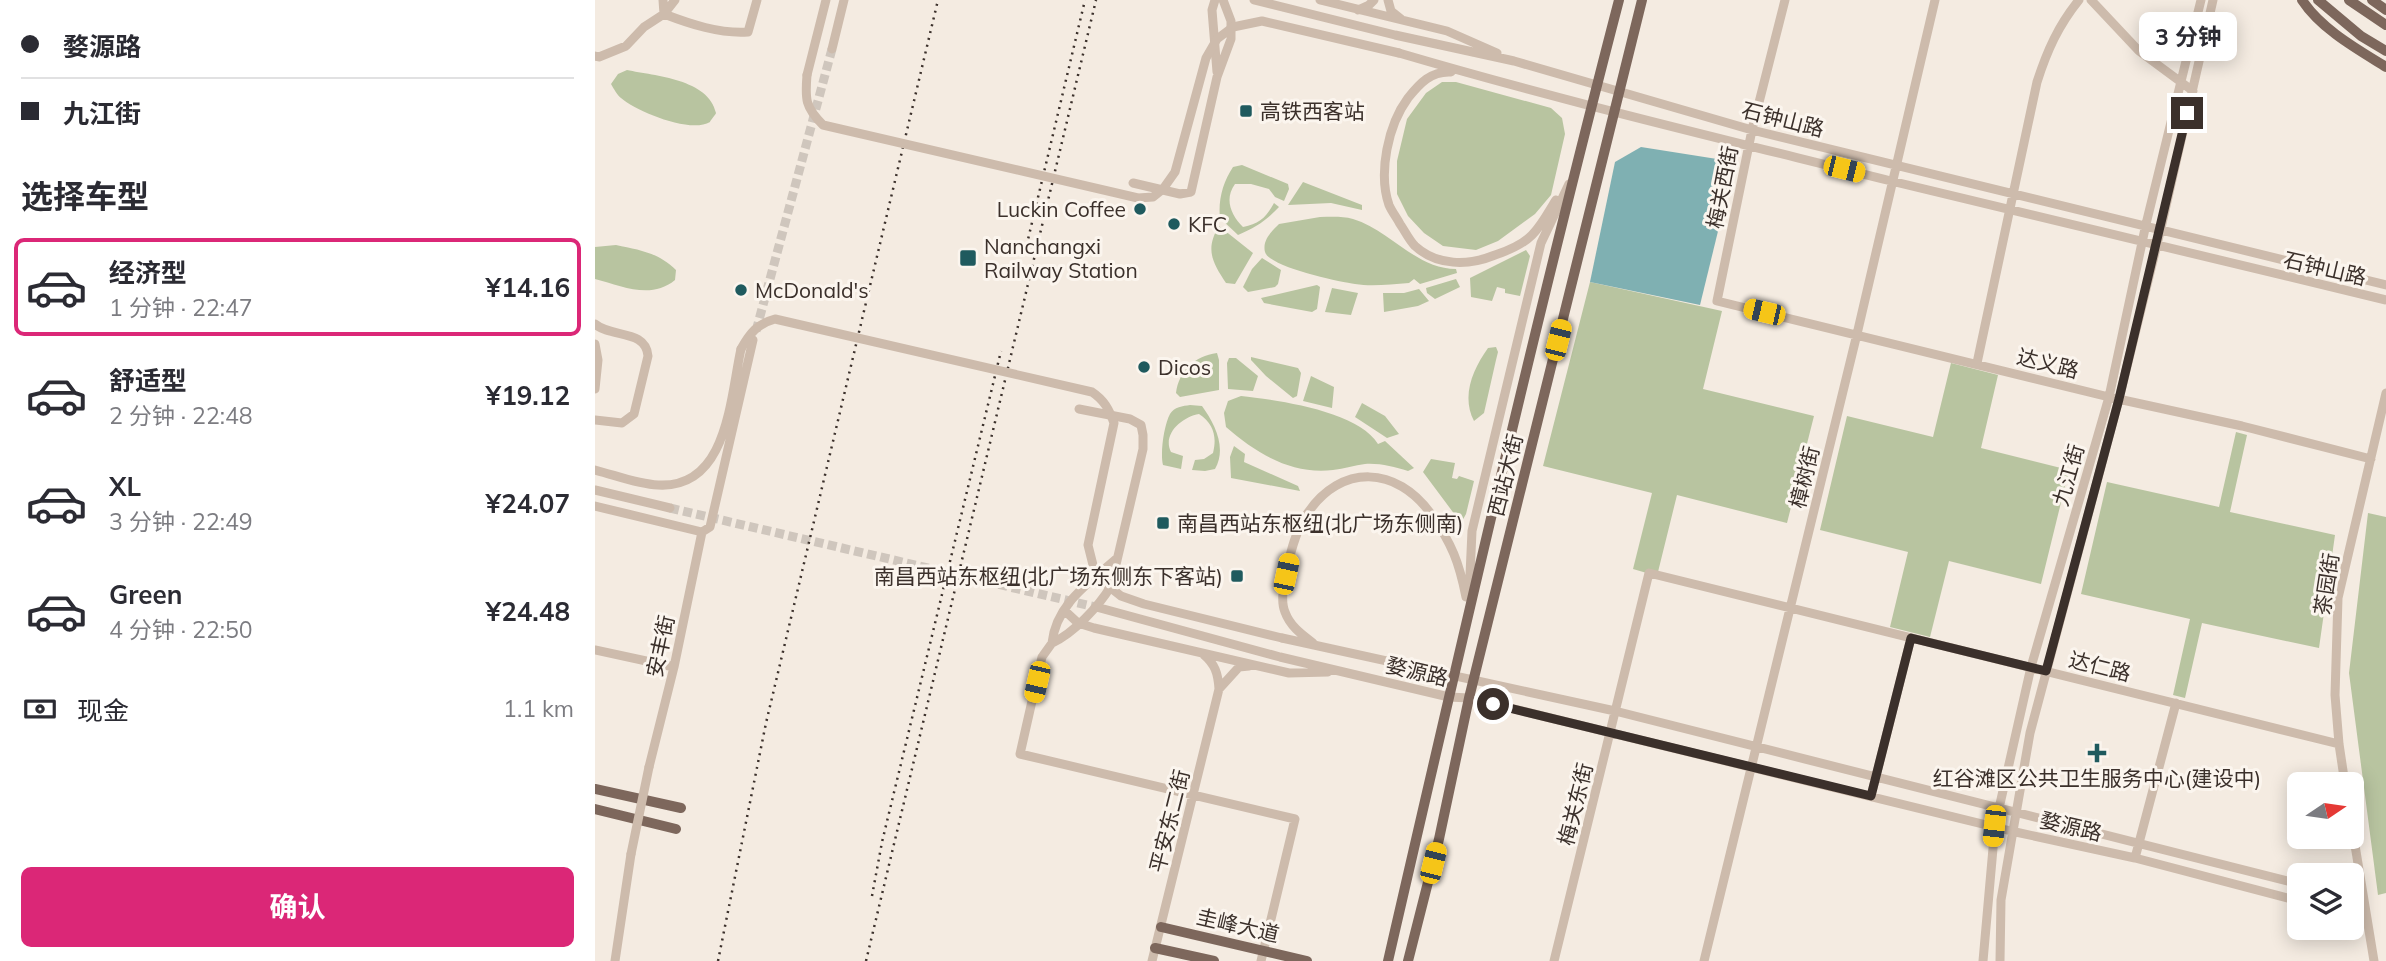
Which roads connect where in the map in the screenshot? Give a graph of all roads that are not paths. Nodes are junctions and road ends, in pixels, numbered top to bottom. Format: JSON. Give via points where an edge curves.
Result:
{"nodes":[{"id":1,"x":663,"y":0,"type":"edge"},
{"id":2,"x":675,"y":0,"type":"edge"},
{"id":3,"x":757,"y":0,"type":"edge"},
{"id":4,"x":826,"y":0,"type":"edge"},
{"id":5,"x":844,"y":0,"type":"edge"},
{"id":6,"x":1215,"y":0,"type":"edge"},
{"id":7,"x":1223,"y":0,"type":"edge"},
{"id":8,"x":1254,"y":0,"type":"edge"},
{"id":9,"x":1320,"y":0,"type":"edge"},
{"id":10,"x":1374,"y":0,"type":"edge"},
{"id":11,"x":1388,"y":0,"type":"edge"},
{"id":12,"x":1619,"y":0,"type":"edge"},
{"id":13,"x":1642,"y":0,"type":"edge"},
{"id":14,"x":1785,"y":0,"type":"edge"},
{"id":15,"x":1935,"y":0,"type":"edge"},
{"id":16,"x":2079,"y":0,"type":"edge"},
{"id":17,"x":2091,"y":0,"type":"edge"},
{"id":18,"x":2201,"y":0,"type":"edge"},
{"id":19,"x":2213,"y":0,"type":"edge"},
{"id":20,"x":2300,"y":0,"type":"edge"},
{"id":21,"x":2318,"y":0,"type":"edge"},
{"id":22,"x":2350,"y":0,"type":"edge"},
{"id":23,"x":2372,"y":0,"type":"edge"},
{"id":24,"x":1358,"y":10,"type":"junction"},
{"id":25,"x":2386,"y":10,"type":"edge"},
{"id":26,"x":664,"y":14,"type":"junction"},
{"id":27,"x":1402,"y":20,"type":"junction"},
{"id":28,"x":2386,"y":25,"type":"edge"},
{"id":29,"x":832,"y":49,"type":"tunnel mouth"},
{"id":30,"x":2386,"y":51,"type":"edge"},
{"id":31,"x":595,"y":56,"type":"edge"},
{"id":32,"x":1514,"y":61,"type":"junction"},
{"id":33,"x":2386,"y":66,"type":"edge"},
{"id":34,"x":1465,"y":72,"type":"junction"},
{"id":35,"x":1217,"y":77,"type":"junction"},
{"id":36,"x":2181,"y":82,"type":"junction"},
{"id":37,"x":1597,"y":86,"type":"junction"},
{"id":38,"x":2193,"y":90,"type":"junction"},
{"id":39,"x":1620,"y":93,"type":"junction"},
{"id":40,"x":1591,"y":105,"type":"junction"},
{"id":41,"x":1615,"y":113,"type":"junction"},
{"id":42,"x":1752,"y":130,"type":"junction"},
{"id":43,"x":1748,"y":146,"type":"junction"},
{"id":44,"x":1895,"y":165,"type":"junction"},
{"id":45,"x":1573,"y":175,"type":"junction"},
{"id":46,"x":1891,"y":181,"type":"junction"},
{"id":47,"x":1133,"y":183,"type":"dead end"},
{"id":48,"x":2014,"y":193,"type":"junction"},
{"id":49,"x":2010,"y":211,"type":"junction"},
{"id":50,"x":2146,"y":224,"type":"junction"},
{"id":51,"x":2161,"y":228,"type":"junction"},
{"id":52,"x":2141,"y":242,"type":"junction"},
{"id":53,"x":2156,"y":246,"type":"junction"},
{"id":54,"x":2386,"y":285,"type":"edge"},
{"id":55,"x":2386,"y":300,"type":"edge"},
{"id":56,"x":1717,"y":301,"type":"joint"},
{"id":57,"x":595,"y":324,"type":"edge"},
{"id":58,"x":1857,"y":334,"type":"junction"},
{"id":59,"x":753,"y":340,"type":"tunnel mouth"},
{"id":60,"x":595,"y":344,"type":"edge"},
{"id":61,"x":1977,"y":363,"type":"junction"},
{"id":62,"x":595,"y":389,"type":"edge"},
{"id":63,"x":2386,"y":393,"type":"edge"},
{"id":64,"x":2109,"y":397,"type":"junction"},
{"id":65,"x":2119,"y":399,"type":"junction"},
{"id":66,"x":1079,"y":409,"type":"dead end"},
{"id":67,"x":595,"y":419,"type":"edge"},
{"id":68,"x":2371,"y":459,"type":"junction"},
{"id":69,"x":595,"y":470,"type":"edge"},
{"id":70,"x":595,"y":490,"type":"edge"},
{"id":71,"x":595,"y":506,"type":"edge"},
{"id":72,"x":670,"y":508,"type":"tunnel mouth"},
{"id":73,"x":702,"y":532,"type":"junction"},
{"id":74,"x":1116,"y":559,"type":"junction"},
{"id":75,"x":1649,"y":573,"type":"joint"},
{"id":76,"x":1789,"y":607,"type":"junction"},
{"id":77,"x":1100,"y":608,"type":"tunnel mouth"},
{"id":78,"x":1064,"y":610,"type":"junction"},
{"id":79,"x":1468,"y":613,"type":"junction"},
{"id":80,"x":1078,"y":623,"type":"junction"},
{"id":81,"x":1911,"y":638,"type":"junction"},
{"id":82,"x":1052,"y":643,"type":"junction"},
{"id":83,"x":1314,"y":644,"type":"junction"},
{"id":84,"x":595,"y":650,"type":"edge"},
{"id":85,"x":1201,"y":652,"type":"junction"},
{"id":86,"x":1258,"y":666,"type":"junction"},
{"id":87,"x":674,"y":667,"type":"junction"},
{"id":88,"x":2031,"y":667,"type":"junction"},
{"id":89,"x":1342,"y":671,"type":"junction"},
{"id":90,"x":2046,"y":671,"type":"junction"},
{"id":91,"x":1454,"y":677,"type":"junction"},
{"id":92,"x":1474,"y":681,"type":"junction"},
{"id":93,"x":1219,"y":689,"type":"junction"},
{"id":94,"x":1449,"y":696,"type":"junction"},
{"id":95,"x":1469,"y":698,"type":"junction"},
{"id":96,"x":2176,"y":703,"type":"junction"},
{"id":97,"x":1615,"y":711,"type":"junction"},
{"id":98,"x":1610,"y":732,"type":"junction"},
{"id":99,"x":2339,"y":744,"type":"junction"},
{"id":100,"x":1756,"y":745,"type":"junction"},
{"id":101,"x":1751,"y":766,"type":"junction"},
{"id":102,"x":2343,"y":772,"type":"edge"},
{"id":103,"x":1876,"y":777,"type":"junction"},
{"id":104,"x":595,"y":789,"type":"edge"},
{"id":105,"x":1194,"y":796,"type":"junction"},
{"id":106,"x":1871,"y":796,"type":"junction"},
{"id":107,"x":595,"y":808,"type":"edge"},
{"id":108,"x":681,"y":808,"type":"dead end"},
{"id":109,"x":1999,"y":809,"type":"junction"},
{"id":110,"x":2016,"y":813,"type":"junction"},
{"id":111,"x":1994,"y":826,"type":"junction"},
{"id":112,"x":676,"y":829,"type":"dead end"},
{"id":113,"x":2011,"y":831,"type":"junction"},
{"id":114,"x":2139,"y":842,"type":"junction"},
{"id":115,"x":2135,"y":858,"type":"junction"},
{"id":116,"x":2287,"y":881,"type":"edge"},
{"id":117,"x":2287,"y":898,"type":"edge"},
{"id":118,"x":2364,"y":901,"type":"edge"},
{"id":119,"x":2366,"y":918,"type":"joint"},
{"id":120,"x":1161,"y":927,"type":"junction"},
{"id":121,"x":1155,"y":948,"type":"junction"},
{"id":122,"x":1262,"y":956,"type":"edge"},
{"id":123,"x":615,"y":961,"type":"edge"},
{"id":124,"x":1152,"y":961,"type":"edge"},
{"id":125,"x":1214,"y":961,"type":"edge"},
{"id":126,"x":1307,"y":961,"type":"edge"},
{"id":127,"x":1388,"y":961,"type":"edge"},
{"id":128,"x":1408,"y":961,"type":"edge"},
{"id":129,"x":1554,"y":961,"type":"edge"},
{"id":130,"x":1704,"y":961,"type":"edge"},
{"id":131,"x":1983,"y":961,"type":"edge"},
{"id":132,"x":2000,"y":961,"type":"edge"},
{"id":133,"x":2374,"y":961,"type":"edge"}],
"edges":[{"from":1,"to":26,"type":"street"},
{"from":2,"to":26,"type":"street"},
{"from":3,"to":26,"type":"street","via":[[748,33]]},
{"from":4,"to":34,"type":"street","bridge":true,"via":[[805,100],[823,125],[1138,198],[1153,197],[1175,172],[1206,58],[1217,40],[1233,27],[1262,21]]},
{"from":5,"to":29,"type":"street"},
{"from":6,"to":35,"type":"street"},
{"from":7,"to":35,"type":"street","via":[[1231,21],[1231,39]]},
{"from":8,"to":32,"type":"street","name":"石钟山路"},
{"from":9,"to":24,"type":"street"},
{"from":10,"to":24,"type":"street"},
{"from":11,"to":27,"type":"street","via":[[1391,11]]},
{"from":12,"to":37,"type":"main road","name":"西站大街"},
{"from":13,"to":39,"type":"main road","name":"西站大街"},
{"from":14,"to":42,"type":"street","name":"梅关西街"},
{"from":15,"to":44,"type":"street","name":"樟树街"},
{"from":16,"to":48,"type":"street","via":[[2062,21],[2036,82]]},
{"from":17,"to":36,"type":"street","via":[[2139,51]]},
{"from":18,"to":36,"type":"street","name":"九江街"},
{"from":19,"to":38,"type":"street","name":"九江街"},
{"from":20,"to":33,"type":"main road","via":[[2354,47]]},
{"from":21,"to":30,"type":"main road"},
{"from":22,"to":28,"type":"main road"},
{"from":23,"to":25,"type":"main road"},
{"from":24,"to":27,"type":"street"},
{"from":26,"to":31,"type":"street","via":[[626,46]]},
{"from":27,"to":32,"type":"street","via":[[1447,30]]},
{"from":32,"to":37,"type":"street","name":"石钟山路"},
{"from":34,"to":40,"type":"street","name":"石钟山路"},
{"from":34,"to":45,"type":"street","via":[[1429,76],[1399,111],[1386,157],[1386,187],[1389,206],[1414,245],[1433,258],[1458,264],[1508,250],[1532,236]]},
{"from":35,"to":47,"type":"street","via":[[1191,192],[1180,194]]},
{"from":36,"to":38,"type":"street"},
{"from":36,"to":50,"type":"street","name":"九江街"},
{"from":37,"to":39,"type":"street","name":"石钟山路"},
{"from":37,"to":40,"type":"main road","name":"西站大街"},
{"from":38,"to":51,"type":"street","name":"九江街"},
{"from":39,"to":41,"type":"main road","name":"西站大街"},
{"from":39,"to":42,"type":"street","name":"石钟山路"},
{"from":40,"to":41,"type":"street","name":"石钟山路"},
{"from":40,"to":45,"type":"main road","name":"西站大街"},
{"from":41,"to":43,"type":"street","name":"石钟山路"},
{"from":41,"to":92,"type":"main road","name":"西站大街"},
{"from":42,"to":43,"type":"street","name":"梅关西街"},
{"from":42,"to":44,"type":"street","name":"石钟山路"},
{"from":43,"to":46,"type":"street","name":"石钟山路"},
{"from":43,"to":56,"type":"street","name":"梅关西街"},
{"from":44,"to":46,"type":"street","name":"樟树街"},
{"from":44,"to":48,"type":"street","name":"石钟山路"},
{"from":45,"to":79,"type":"main road","name":"西站大街"},
{"from":46,"to":49,"type":"street","name":"石钟山路"},
{"from":46,"to":58,"type":"street","name":"樟树街"},
{"from":48,"to":49,"type":"street"},
{"from":48,"to":50,"type":"street","name":"石钟山路"},
{"from":49,"to":52,"type":"street","name":"石钟山路"},
{"from":49,"to":61,"type":"street"},
{"from":50,"to":51,"type":"street","name":"石钟山路"},
{"from":50,"to":52,"type":"street","name":"九江街"},
{"from":51,"to":53,"type":"street","name":"九江街"},
{"from":51,"to":54,"type":"street","name":"石钟山路"},
{"from":52,"to":53,"type":"street","name":"石钟山路"},
{"from":52,"to":64,"type":"street","name":"九江街"},
{"from":53,"to":55,"type":"street","name":"石钟山路"},
{"from":53,"to":65,"type":"street","name":"九江街"},
{"from":56,"to":58,"type":"street","name":"达义路"},
{"from":57,"to":67,"type":"street","via":[[643,342],[648,356],[629,420]]},
{"from":58,"to":61,"type":"street","name":"达义路"},
{"from":58,"to":76,"type":"street","name":"樟树街"},
{"from":59,"to":73,"type":"street","name":"安丰街","via":[[710,527]]},
{"from":60,"to":62,"type":"street"},
{"from":61,"to":64,"type":"street","name":"达义路"},
{"from":63,"to":68,"type":"street","name":"茶园街"},
{"from":64,"to":65,"type":"street","name":"达义路"},
{"from":64,"to":88,"type":"street","name":"九江街"},
{"from":65,"to":68,"type":"street","name":"达义路"},
{"from":65,"to":90,"type":"street","name":"九江街"},
{"from":66,"to":74,"type":"street","via":[[1141,425],[1143,449]]},
{"from":68,"to":99,"type":"street","name":"茶园街","via":[[2338,598],[2335,695]]},
{"from":69,"to":83,"type":"street","name":"婺源路","bridge":true,"via":[[657,485],[689,479],[706,468],[720,446],[741,349],[761,323],[775,319],[1092,392],[1101,397],[1114,423],[1088,545],[1102,580],[1121,596],[1145,604]]},
{"from":70,"to":72,"type":"street"},
{"from":71,"to":73,"type":"street"},
{"from":73,"to":87,"type":"street","name":"安丰街"},
{"from":74,"to":78,"type":"street","via":[[1070,599]]},
{"from":74,"to":80,"type":"street","via":[[1116,572],[1101,603]]},
{"from":75,"to":76,"type":"street","name":"达仁路"},
{"from":75,"to":97,"type":"street","name":"梅关东街"},
{"from":76,"to":81,"type":"street","name":"达仁路"},
{"from":76,"to":100,"type":"street","name":"樟树街"},
{"from":77,"to":89,"type":"street","name":"婺源路"},
{"from":78,"to":80,"type":"street"},
{"from":78,"to":82,"type":"street","via":[[1053,627]]},
{"from":79,"to":83,"type":"street","via":[[1459,564],[1423,503],[1391,480],[1360,477],[1340,483],[1321,497],[1292,546],[1283,609],[1292,626]]},
{"from":79,"to":91,"type":"main road","name":"西站大街"},
{"from":80,"to":82,"type":"street","via":[[1065,638]]},
{"from":80,"to":85,"type":"street"},
{"from":81,"to":88,"type":"street","name":"达仁路"},
{"from":81,"to":103,"type":"street"},
{"from":82,"to":105,"type":"street","via":[[1042,657],[1020,754]]},
{"from":83,"to":91,"type":"street","name":"婺源路"},
{"from":84,"to":87,"type":"street"},
{"from":85,"to":86,"type":"street"},
{"from":85,"to":93,"type":"street","via":[[1212,662]]},
{"from":86,"to":89,"type":"street","via":[[1289,673]]},
{"from":86,"to":93,"type":"street","via":[[1239,667]]},
{"from":87,"to":123,"type":"street","name":"安丰街","bridge":true,"via":[[631,854]]},
{"from":88,"to":90,"type":"street","name":"达仁路"},
{"from":88,"to":109,"type":"street","name":"九江街"},
{"from":89,"to":94,"type":"street","name":"婺源路"},
{"from":90,"to":96,"type":"street","name":"达仁路"},
{"from":90,"to":110,"type":"street","name":"九江街"},
{"from":91,"to":92,"type":"street","name":"婺源路"},
{"from":91,"to":94,"type":"main road","name":"西站大街"},
{"from":92,"to":95,"type":"main road","name":"西站大街"},
{"from":92,"to":97,"type":"street","name":"婺源路"},
{"from":93,"to":105,"type":"street","name":"平安东二街"},
{"from":94,"to":95,"type":"street","name":"婺源路"},
{"from":94,"to":127,"type":"main road","name":"西站大街"},
{"from":95,"to":98,"type":"street","name":"婺源路"},
{"from":95,"to":128,"type":"main road","name":"西站大街"},
{"from":96,"to":99,"type":"street","name":"达仁路"},
{"from":96,"to":114,"type":"street"},
{"from":97,"to":98,"type":"street","name":"梅关东街"},
{"from":97,"to":100,"type":"street","name":"婺源路"},
{"from":98,"to":101,"type":"street","name":"婺源路"},
{"from":98,"to":129,"type":"street","name":"梅关东街"},
{"from":99,"to":102,"type":"street","name":"茶园街"},
{"from":100,"to":101,"type":"street","name":"樟树街"},
{"from":100,"to":103,"type":"street","name":"婺源路"},
{"from":101,"to":106,"type":"street","name":"婺源路"},
{"from":101,"to":130,"type":"street","name":"樟树街"},
{"from":103,"to":106,"type":"street"},
{"from":103,"to":109,"type":"street","name":"婺源路"},
{"from":104,"to":108,"type":"main road"},
{"from":105,"to":120,"type":"street","name":"平安东二街"},
{"from":105,"to":122,"type":"street","via":[[1296,819]]},
{"from":106,"to":111,"type":"street","name":"婺源路"},
{"from":107,"to":112,"type":"main road"},
{"from":109,"to":110,"type":"street","name":"婺源路"},
{"from":109,"to":111,"type":"street","name":"九江街"},
{"from":110,"to":113,"type":"street","name":"九江街"},
{"from":110,"to":114,"type":"street","name":"婺源路"},
{"from":111,"to":113,"type":"street","name":"婺源路"},
{"from":111,"to":131,"type":"street","name":"九江街"},
{"from":113,"to":115,"type":"street","name":"婺源路"},
{"from":113,"to":132,"type":"street","name":"九江街","via":[[2001,900]]},
{"from":114,"to":115,"type":"street"},
{"from":114,"to":116,"type":"street","name":"婺源路"},
{"from":115,"to":117,"type":"street","name":"婺源路"},
{"from":118,"to":119,"type":"street"},
{"from":119,"to":133,"type":"street"},
{"from":120,"to":121,"type":"street","name":"平安东二街"},
{"from":120,"to":122,"type":"main road","name":"圭峰大道"},
{"from":121,"to":124,"type":"street","name":"平安东二街"},
{"from":121,"to":125,"type":"main road","name":"圭峰大道"},
{"from":122,"to":126,"type":"main road","name":"圭峰大道"}]}
